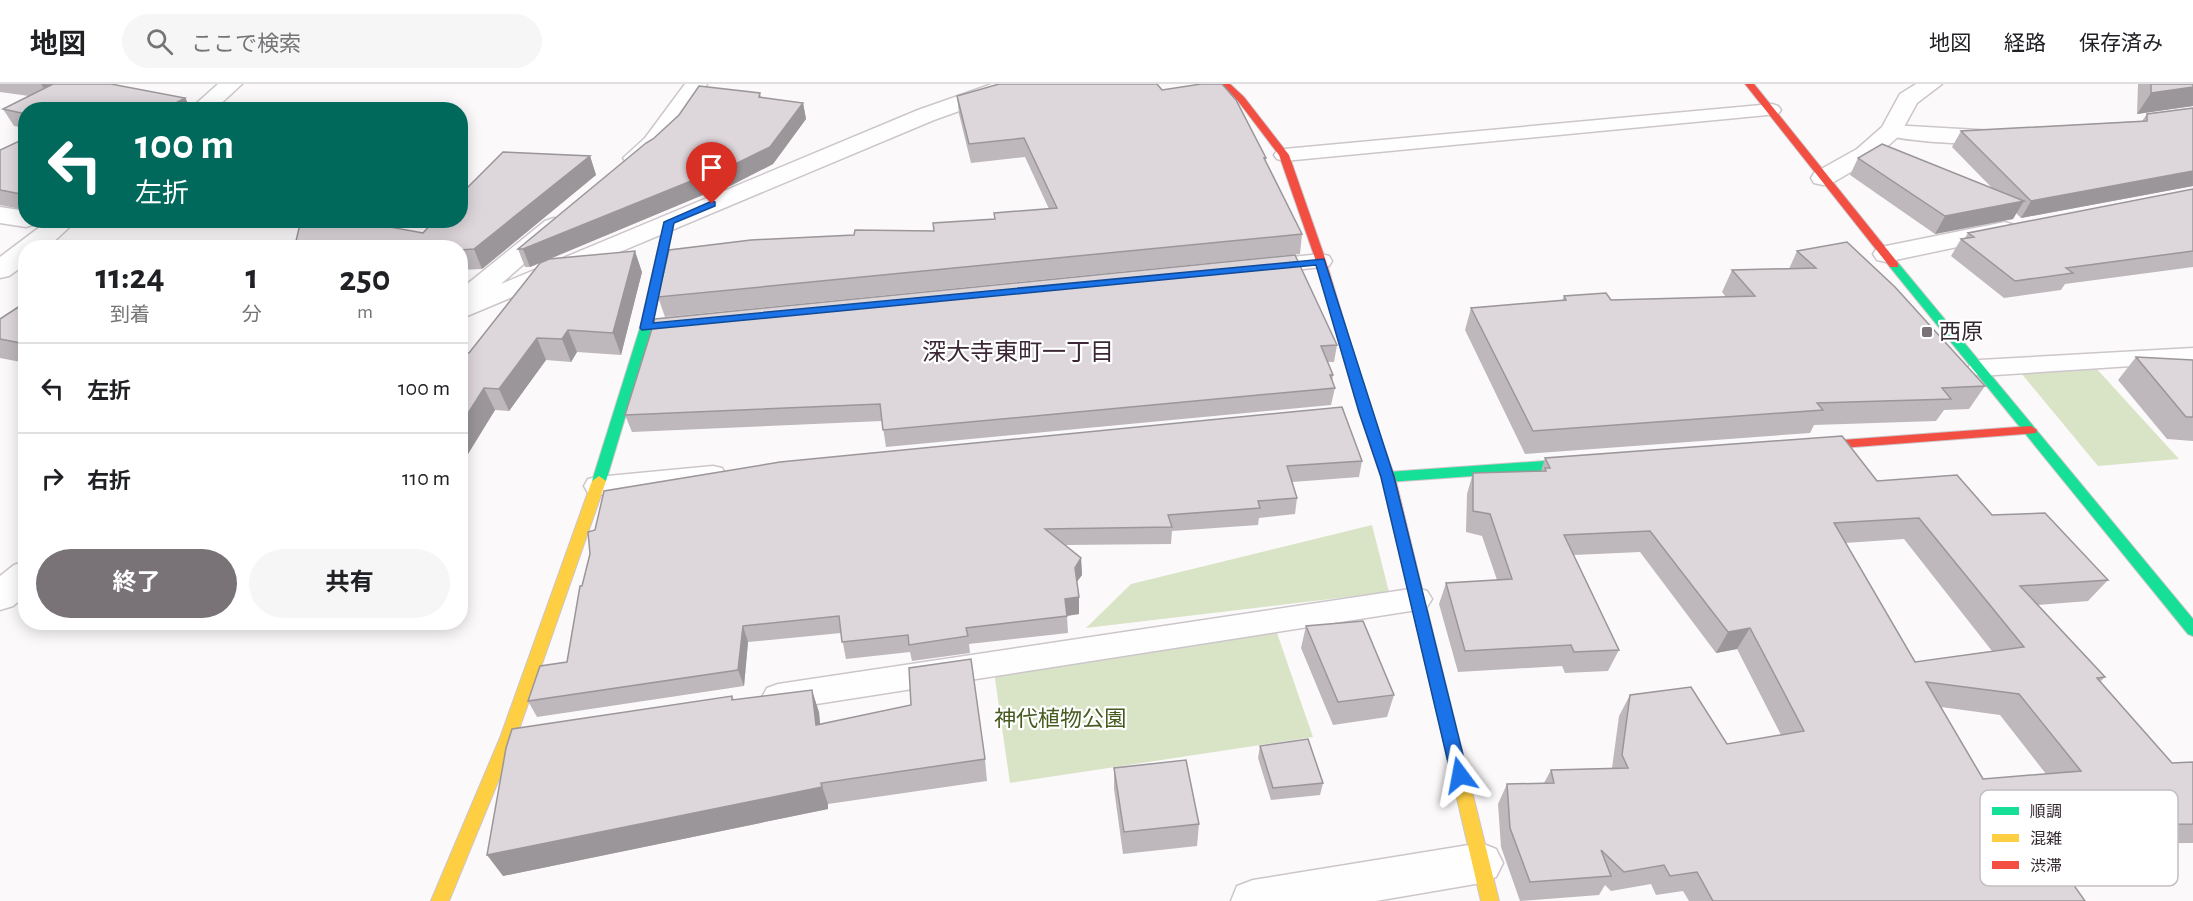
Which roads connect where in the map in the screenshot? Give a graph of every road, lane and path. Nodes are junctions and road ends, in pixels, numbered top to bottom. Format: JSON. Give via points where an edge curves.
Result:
{"nodes":[{"id":1,"x":231,"y":84,"type":"edge"},
{"id":2,"x":696,"y":84,"type":"edge"},
{"id":3,"x":1013,"y":84,"type":"edge"},
{"id":4,"x":1225,"y":84,"type":"edge"},
{"id":5,"x":1749,"y":84,"type":"edge"},
{"id":6,"x":1931,"y":84,"type":"edge"},
{"id":7,"x":210,"y":102,"type":"edge"},
{"id":8,"x":1772,"y":111,"type":"junction"},
{"id":9,"x":1891,"y":131,"type":"junction"},
{"id":10,"x":2018,"y":136,"type":"edge"},
{"id":11,"x":1284,"y":155,"type":"junction"},
{"id":12,"x":616,"y":174,"type":"edge"},
{"id":13,"x":1823,"y":178,"type":"junction"},
{"id":14,"x":570,"y":212,"type":"edge"},
{"id":15,"x":0,"y":215,"type":"edge"},
{"id":16,"x":18,"y":218,"type":"edge"},
{"id":17,"x":669,"y":222,"type":"junction"},
{"id":18,"x":2034,"y":225,"type":"edge"},
{"id":19,"x":56,"y":228,"type":"edge"},
{"id":20,"x":40,"y":240,"type":"edge"},
{"id":21,"x":1886,"y":254,"type":"junction"},
{"id":22,"x":18,"y":257,"type":"edge"},
{"id":23,"x":1321,"y":261,"type":"junction"},
{"id":24,"x":1238,"y":269,"type":"edge"},
{"id":25,"x":0,"y":270,"type":"edge"},
{"id":26,"x":0,"y":276,"type":"edge"},
{"id":27,"x":18,"y":279,"type":"edge"},
{"id":28,"x":468,"y":297,"type":"edge"},
{"id":29,"x":468,"y":307,"type":"edge"},
{"id":30,"x":670,"y":326,"type":"edge"},
{"id":31,"x":646,"y":328,"type":"junction"},
{"id":32,"x":2193,"y":355,"type":"edge"},
{"id":33,"x":1980,"y":368,"type":"junction"},
{"id":34,"x":2031,"y":430,"type":"junction"},
{"id":35,"x":1792,"y":448,"type":"edge"},
{"id":36,"x":1602,"y":462,"type":"edge"},
{"id":37,"x":739,"y":473,"type":"edge"},
{"id":38,"x":1388,"y":477,"type":"junction"},
{"id":39,"x":597,"y":486,"type":"junction"},
{"id":40,"x":18,"y":581,"type":"edge"},
{"id":41,"x":0,"y":596,"type":"edge"},
{"id":42,"x":1417,"y":598,"type":"junction"},
{"id":43,"x":2193,"y":630,"type":"edge"},
{"id":44,"x":756,"y":700,"type":"edge"},
{"id":45,"x":543,"y":733,"type":"edge"},
{"id":46,"x":508,"y":738,"type":"junction"},
{"id":47,"x":1485,"y":882,"type":"edge"},
{"id":48,"x":440,"y":901,"type":"edge"},
{"id":49,"x":1253,"y":901,"type":"edge"}],
"edges":[{"from":1,"to":7,"type":"street"},
{"from":2,"to":12,"type":"street","via":[[653,143]]},
{"from":3,"to":17,"type":"street","via":[[926,115]]},
{"from":4,"to":11,"type":"street"},
{"from":5,"to":8,"type":"street"},
{"from":6,"to":9,"type":"street","via":[[1908,99]]},
{"from":8,"to":11,"type":"lane"},
{"from":8,"to":13,"type":"street"},
{"from":9,"to":10,"type":"lane","via":[[1964,137]]},
{"from":9,"to":13,"type":"street","via":[[1865,154]]},
{"from":11,"to":23,"type":"street"},
{"from":13,"to":21,"type":"street"},
{"from":14,"to":28,"type":"street"},
{"from":15,"to":16,"type":"street"},
{"from":17,"to":29,"type":"street"},
{"from":17,"to":31,"type":"street"},
{"from":18,"to":21,"type":"street"},
{"from":19,"to":20,"type":"street"},
{"from":21,"to":33,"type":"street"},
{"from":22,"to":25,"type":"street"},
{"from":23,"to":24,"type":"lane"},
{"from":23,"to":38,"type":"street","via":[[1353,413]]},
{"from":26,"to":27,"type":"street"},
{"from":30,"to":31,"type":"lane"},
{"from":31,"to":39,"type":"street"},
{"from":32,"to":33,"type":"lane"},
{"from":33,"to":34,"type":"street"},
{"from":34,"to":35,"type":"street"},
{"from":34,"to":43,"type":"street"},
{"from":36,"to":38,"type":"street"},
{"from":37,"to":39,"type":"lane"},
{"from":38,"to":42,"type":"street"},
{"from":39,"to":46,"type":"street"},
{"from":40,"to":41,"type":"street"},
{"from":42,"to":44,"type":"lane"},
{"from":42,"to":47,"type":"street"},
{"from":45,"to":46,"type":"lane"},
{"from":46,"to":48,"type":"street"},
{"from":47,"to":49,"type":"street"}]}
